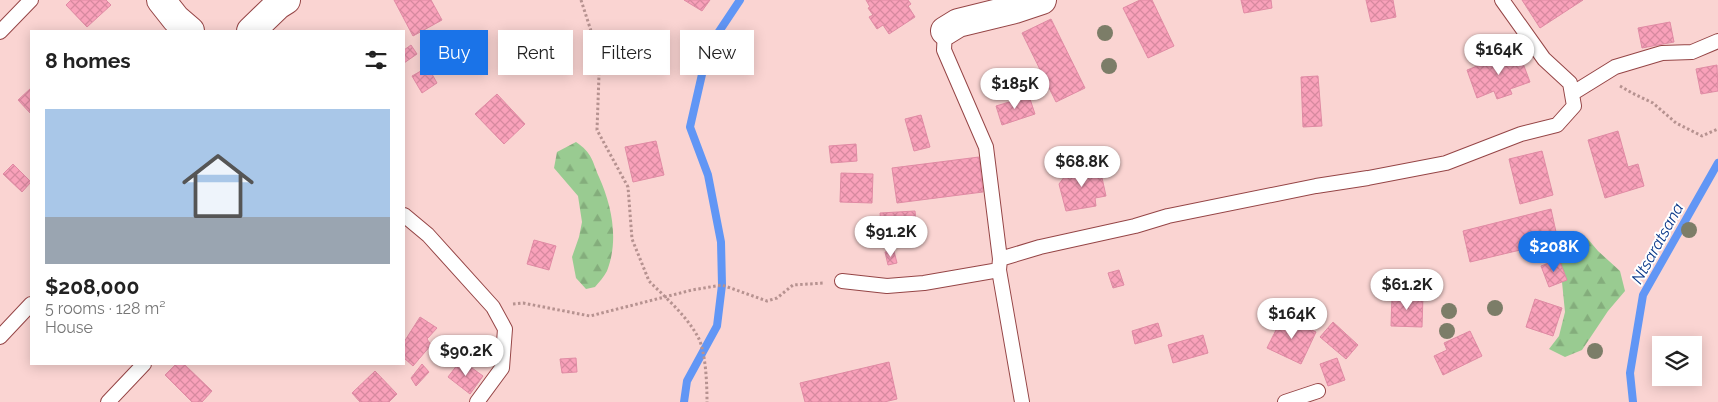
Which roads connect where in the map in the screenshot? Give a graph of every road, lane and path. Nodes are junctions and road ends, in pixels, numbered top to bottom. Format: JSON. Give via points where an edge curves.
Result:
{"nodes":[{"id":1,"x":30,"y":0,"type":"edge"},
{"id":2,"x":161,"y":0,"type":"edge"},
{"id":3,"x":286,"y":0,"type":"edge"},
{"id":4,"x":580,"y":0,"type":"edge"},
{"id":5,"x":1042,"y":0,"type":"edge"},
{"id":6,"x":1502,"y":0,"type":"edge"},
{"id":7,"x":189,"y":30,"type":"edge"},
{"id":8,"x":252,"y":30,"type":"edge"},
{"id":9,"x":945,"y":31,"type":"joint"},
{"id":10,"x":0,"y":32,"type":"edge"},
{"id":11,"x":1718,"y":41,"type":"edge"},
{"id":12,"x":1604,"y":74,"type":"junction"},
{"id":13,"x":1573,"y":93,"type":"junction"},
{"id":14,"x":1718,"y":129,"type":"edge"},
{"id":15,"x":405,"y":216,"type":"edge"},
{"id":16,"x":999,"y":264,"type":"junction"},
{"id":17,"x":842,"y":281,"type":"joint"},
{"id":18,"x":665,"y":297,"type":"junction"},
{"id":19,"x":30,"y":305,"type":"edge"},
{"id":20,"x":493,"y":307,"type":"junction"},
{"id":21,"x":0,"y":337,"type":"edge"},
{"id":22,"x":143,"y":365,"type":"edge"},
{"id":23,"x":1318,"y":391,"type":"dead end"},
{"id":24,"x":108,"y":402,"type":"edge"},
{"id":25,"x":477,"y":402,"type":"edge"},
{"id":26,"x":707,"y":402,"type":"edge"},
{"id":27,"x":1022,"y":402,"type":"edge"},
{"id":28,"x":1285,"y":402,"type":"edge"}],
"edges":[{"from":1,"to":10,"type":"lane"},
{"from":2,"to":7,"type":"street"},
{"from":3,"to":8,"type":"street"},
{"from":4,"to":18,"type":"path","via":[[592,34],[599,75],[597,130],[628,187],[632,239],[646,275]]},
{"from":5,"to":9,"type":"street","via":[[958,23]]},
{"from":6,"to":13,"type":"lane","via":[[1544,59],[1570,83]]},
{"from":9,"to":16,"type":"lane","via":[[944,50],[986,147]]},
{"from":11,"to":12,"type":"lane","via":[[1692,52],[1662,53],[1615,67]]},
{"from":12,"to":13,"type":"lane"},
{"from":12,"to":14,"type":"path","via":[[1653,103],[1676,123],[1702,136]]},
{"from":13,"to":16,"type":"lane","via":[[1574,106],[1558,125],[1521,134],[1446,163],[1168,216],[1040,247]]},
{"from":15,"to":20,"type":"lane","via":[[428,235]]},
{"from":16,"to":17,"type":"lane","via":[[924,283],[886,286]]},
{"from":16,"to":27,"type":"lane"},
{"from":17,"to":18,"type":"path","via":[[793,284],[777,298],[766,301],[722,285]]},
{"from":18,"to":20,"type":"path","via":[[590,316],[523,303]]},
{"from":18,"to":26,"type":"path","via":[[699,338],[708,380]]},
{"from":19,"to":21,"type":"lane"},
{"from":20,"to":25,"type":"lane","via":[[505,329],[502,368]]},
{"from":22,"to":24,"type":"lane"},
{"from":23,"to":28,"type":"lane"}]}
